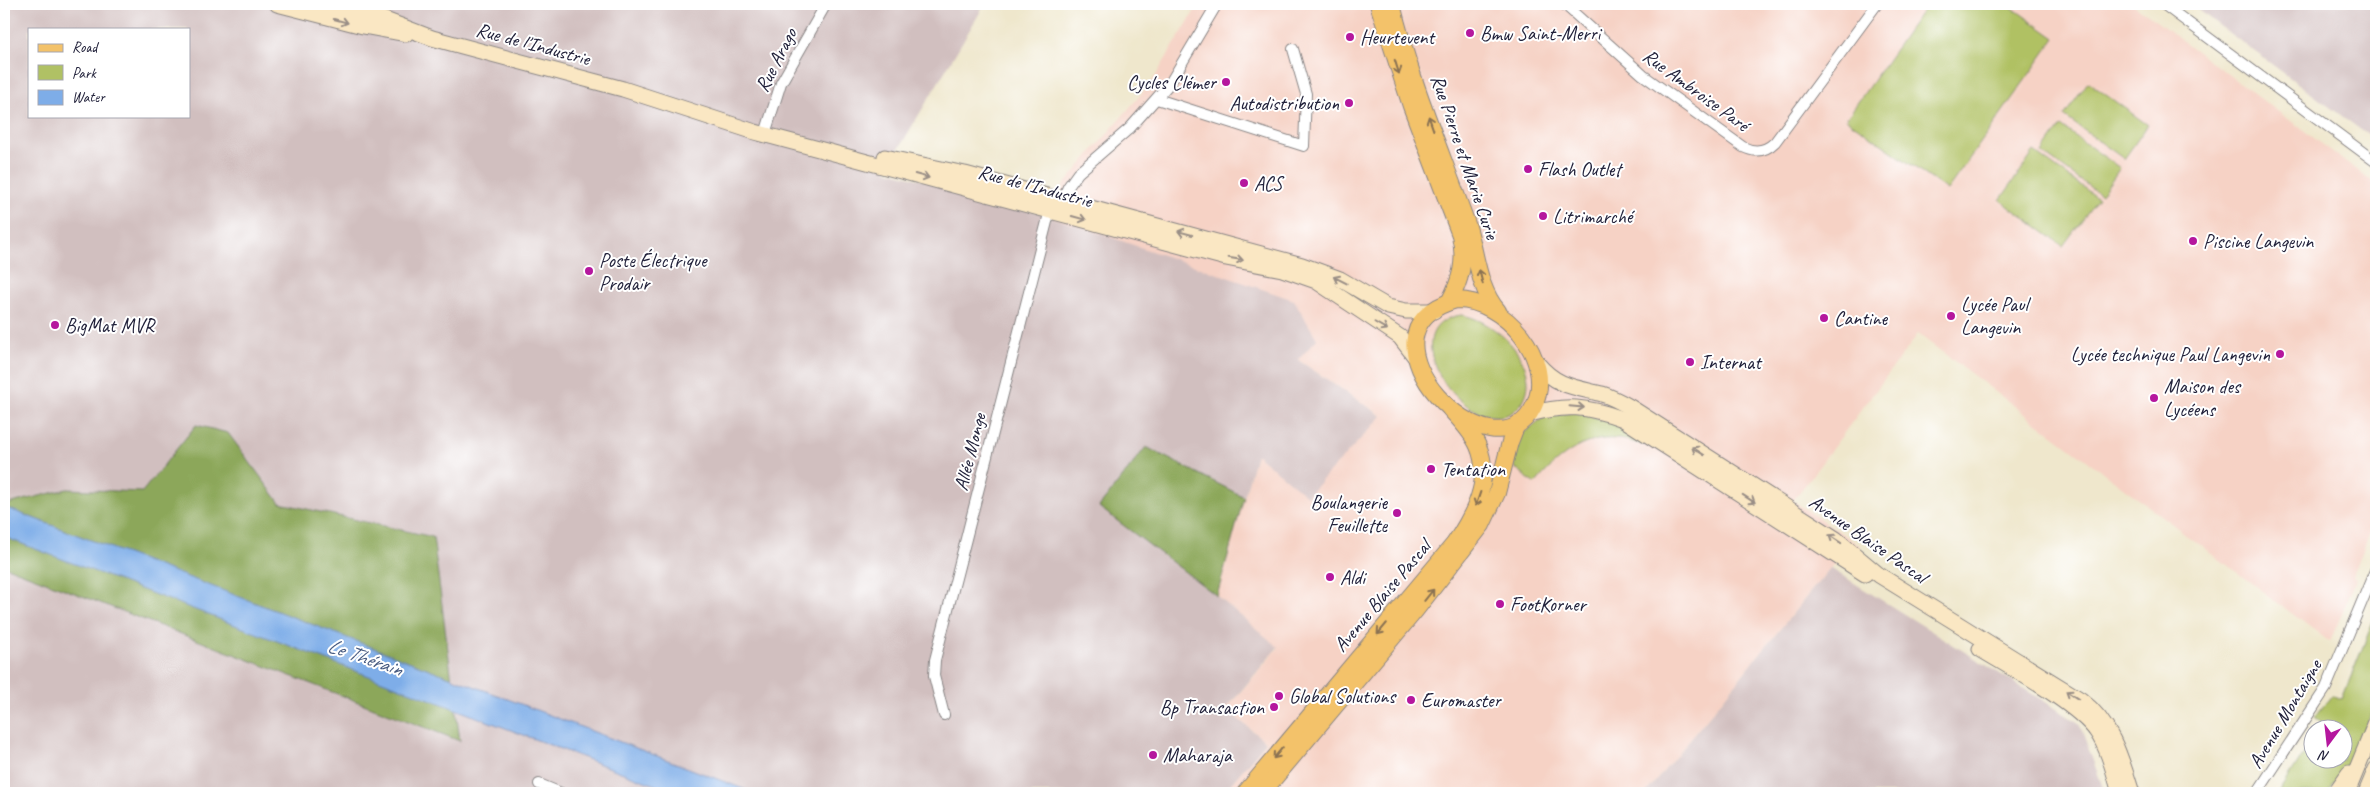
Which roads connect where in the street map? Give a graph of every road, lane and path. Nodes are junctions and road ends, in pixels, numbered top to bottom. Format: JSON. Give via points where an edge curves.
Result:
{"nodes":[{"id":1,"x":277,"y":4,"type":"edge"},
{"id":2,"x":328,"y":4,"type":"edge"},
{"id":3,"x":826,"y":4,"type":"edge"},
{"id":4,"x":1217,"y":4,"type":"edge"},
{"id":5,"x":1378,"y":4,"type":"edge"},
{"id":6,"x":1392,"y":4,"type":"edge"},
{"id":7,"x":1564,"y":4,"type":"edge"},
{"id":8,"x":1877,"y":4,"type":"edge"},
{"id":9,"x":2163,"y":4,"type":"edge"},
{"id":10,"x":432,"y":38,"type":"junction"},
{"id":11,"x":1293,"y":49,"type":"dead end"},
{"id":12,"x":1157,"y":99,"type":"junction"},
{"id":13,"x":767,"y":130,"type":"junction"},
{"id":14,"x":2376,"y":162,"type":"edge"},
{"id":15,"x":1055,"y":205,"type":"junction"},
{"id":16,"x":1449,"y":302,"type":"junction"},
{"id":17,"x":1434,"y":311,"type":"junction"},
{"id":18,"x":1505,"y":319,"type":"junction"},
{"id":19,"x":1416,"y":358,"type":"junction"},
{"id":20,"x":1537,"y":363,"type":"junction"},
{"id":21,"x":1450,"y":409,"type":"junction"},
{"id":22,"x":1523,"y":419,"type":"junction"},
{"id":23,"x":2376,"y":568,"type":"edge"},
{"id":24,"x":944,"y":715,"type":"dead end"},
{"id":25,"x":2375,"y":725,"type":"edge"},
{"id":26,"x":2376,"y":769,"type":"edge"},
{"id":27,"x":2376,"y":777,"type":"edge"},
{"id":28,"x":540,"y":784,"type":"dead end"},
{"id":29,"x":561,"y":793,"type":"edge"},
{"id":30,"x":1244,"y":793,"type":"edge"},
{"id":31,"x":1262,"y":793,"type":"edge"},
{"id":32,"x":2120,"y":793,"type":"edge"},
{"id":33,"x":2132,"y":793,"type":"edge"},
{"id":34,"x":2257,"y":793,"type":"edge"},
{"id":35,"x":2335,"y":793,"type":"edge"},
{"id":36,"x":2347,"y":793,"type":"edge"},
{"id":37,"x":2366,"y":793,"type":"edge"},
{"id":38,"x":2373,"y":793,"type":"edge"}],
"edges":[{"from":1,"to":10,"type":"street","name":"Rue de l'Industrie","one_way":true,"via":[[363,26]]},
{"from":2,"to":10,"type":"street","name":"Rue de l'Industrie","via":[[385,20]]},
{"from":3,"to":13,"type":"street","name":"Rue Arago","via":[[781,83]]},
{"from":4,"to":12,"type":"street","name":"Allée Monge","via":[[1180,68]]},
{"from":5,"to":16,"type":"main road","name":"Rue Pierre et Marie Curie","one_way":true,"via":[[1411,106],[1460,235],[1463,267]]},
{"from":18,"to":6,"type":"main road","name":"Rue Pierre et Marie Curie","one_way":true,"via":[[1484,289],[1470,234]]},
{"from":7,"to":8,"type":"street","name":"Rue Ambroise Paré","via":[[1650,81],[1737,143],[1755,151],[1766,149],[1775,142]]},
{"from":9,"to":14,"type":"street"},
{"from":10,"to":13,"type":"street","name":"Rue de l'Industrie","via":[[623,89],[680,100]]},
{"from":11,"to":12,"type":"street","via":[[1306,94],[1304,146]]},
{"from":12,"to":15,"type":"street","name":"Allée Monge","via":[[1125,132],[1083,167]]},
{"from":13,"to":15,"type":"street","name":"Rue de l'Industrie","via":[[965,174]]},
{"from":17,"to":15,"type":"street","name":"Rue de l'Industrie","one_way":true,"via":[[1394,309],[1316,269]]},
{"from":15,"to":19,"type":"street","name":"Rue de l'Industrie","one_way":true,"via":[[1308,278],[1338,294],[1363,315],[1400,337]]},
{"from":15,"to":24,"type":"street","name":"Allée Monge","via":[[935,660],[934,676]]},
{"from":16,"to":17,"type":"main road","name":"Avenue Blaise Pascal"},
{"from":16,"to":18,"type":"main road","name":"Avenue Blaise Pascal","via":[[1465,300],[1480,303]]},
{"from":17,"to":19,"type":"main road","name":"Avenue Blaise Pascal","via":[[1417,332]]},
{"from":18,"to":20,"type":"main road","name":"Avenue Blaise Pascal"},
{"from":19,"to":21,"type":"main road","name":"Avenue Blaise Pascal","via":[[1431,388]]},
{"from":20,"to":22,"type":"main road","name":"Avenue Blaise Pascal","via":[[1539,389],[1536,400]]},
{"from":33,"to":20,"type":"street","name":"Avenue Blaise Pascal","one_way":true,"via":[[2112,736],[2098,715],[2081,700],[1879,575],[1836,539],[1638,412],[1610,398],[1565,386]]},
{"from":21,"to":22,"type":"main road","name":"Avenue Blaise Pascal","via":[[1483,428],[1502,429]]},
{"from":21,"to":30,"type":"main road","name":"Avenue Blaise Pascal","one_way":true,"via":[[1475,440],[1483,463],[1482,486],[1465,527]]},
{"from":31,"to":22,"type":"main road","name":"Avenue Blaise Pascal","one_way":true,"via":[[1426,598],[1482,525],[1496,493],[1507,449]]},
{"from":22,"to":32,"type":"street","name":"Avenue Blaise Pascal","one_way":true,"via":[[1561,406],[1597,410],[1632,424],[1690,460],[2080,714],[2100,736]]},
{"from":23,"to":34,"type":"street","name":"Avenue Montaigne","via":[[2326,688]]},
{"from":25,"to":35,"type":"street"},
{"from":25,"to":36,"type":"street"},
{"from":26,"to":37,"type":"street"},
{"from":27,"to":38,"type":"street"},
{"from":28,"to":29,"type":"street"}]}
